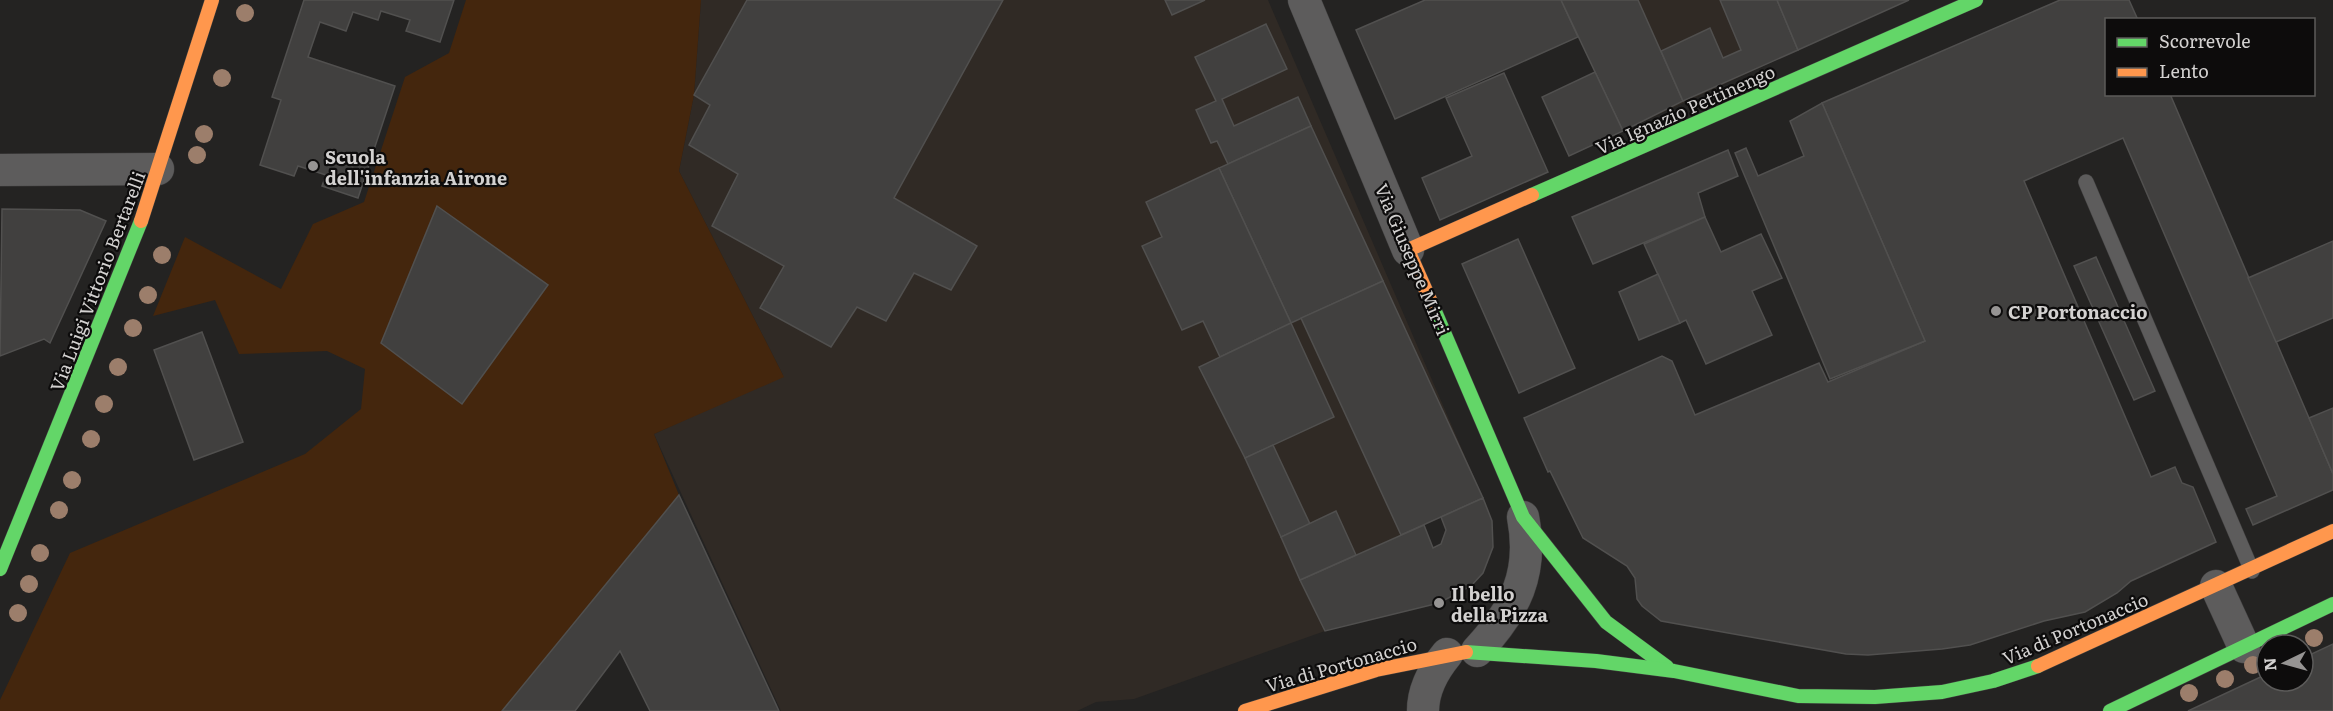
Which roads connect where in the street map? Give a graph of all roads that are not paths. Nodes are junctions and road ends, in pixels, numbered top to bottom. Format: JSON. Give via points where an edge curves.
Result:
{"nodes":[{"id":1,"x":212,"y":0,"type":"edge"},
{"id":2,"x":1304,"y":0,"type":"edge"},
{"id":3,"x":1976,"y":0,"type":"edge"},
{"id":4,"x":158,"y":169,"type":"junction"},
{"id":5,"x":0,"y":170,"type":"edge"},
{"id":6,"x":2086,"y":182,"type":"dead end"},
{"id":7,"x":1408,"y":250,"type":"junction"},
{"id":8,"x":1523,"y":517,"type":"junction"},
{"id":9,"x":2333,"y":531,"type":"edge"},
{"id":10,"x":3,"y":556,"type":"edge"},
{"id":11,"x":2252,"y":571,"type":"junction"},
{"id":12,"x":2216,"y":586,"type":"junction"},
{"id":13,"x":2333,"y":604,"type":"edge"},
{"id":14,"x":2244,"y":647,"type":"junction"},
{"id":15,"x":1462,"y":653,"type":"junction"},
{"id":16,"x":1674,"y":671,"type":"junction"},
{"id":17,"x":1805,"y":704,"type":"edge"},
{"id":18,"x":1245,"y":711,"type":"edge"},
{"id":19,"x":1423,"y":711,"type":"edge"},
{"id":20,"x":2110,"y":711,"type":"edge"}],
"edges":[{"from":1,"to":4,"type":"main road","name":"Via Luigi Vittorio Bertarelli"},
{"from":2,"to":7,"type":"street","name":"Via Giuseppe Mirri"},
{"from":3,"to":7,"type":"main road","name":"Via Ignazio Pettinengo"},
{"from":4,"to":5,"type":"street"},
{"from":4,"to":10,"type":"main road","name":"Via Luigi Vittorio Bertarelli","via":[[114,293]]},
{"from":6,"to":11,"type":"lane"},
{"from":7,"to":8,"type":"main road","name":"Via Giuseppe Mirri"},
{"from":8,"to":15,"type":"street","name":"Via Giuseppe Mirri","via":[[1527,556],[1520,588],[1510,610]]},
{"from":8,"to":16,"type":"main road","name":"Via Giuseppe Mirri","via":[[1606,622]]},
{"from":9,"to":11,"type":"main road","name":"Via di Portonaccio"},
{"from":11,"to":12,"type":"main road","name":"Via di Portonaccio"},
{"from":12,"to":14,"type":"street"},
{"from":12,"to":17,"type":"main road","name":"Via di Portonaccio","via":[[2048,663],[1993,681],[1912,696]]},
{"from":13,"to":14,"type":"main road"},
{"from":14,"to":20,"type":"main road"},
{"from":15,"to":16,"type":"main road","name":"Via di Portonaccio","via":[[1596,661]]},
{"from":15,"to":18,"type":"main road","name":"Via di Portonaccio","via":[[1349,678]]},
{"from":15,"to":19,"type":"street","name":"Via Giuseppe Mirri","via":[[1427,687]]},
{"from":16,"to":17,"type":"main road","name":"Via di Portonaccio"}]}
